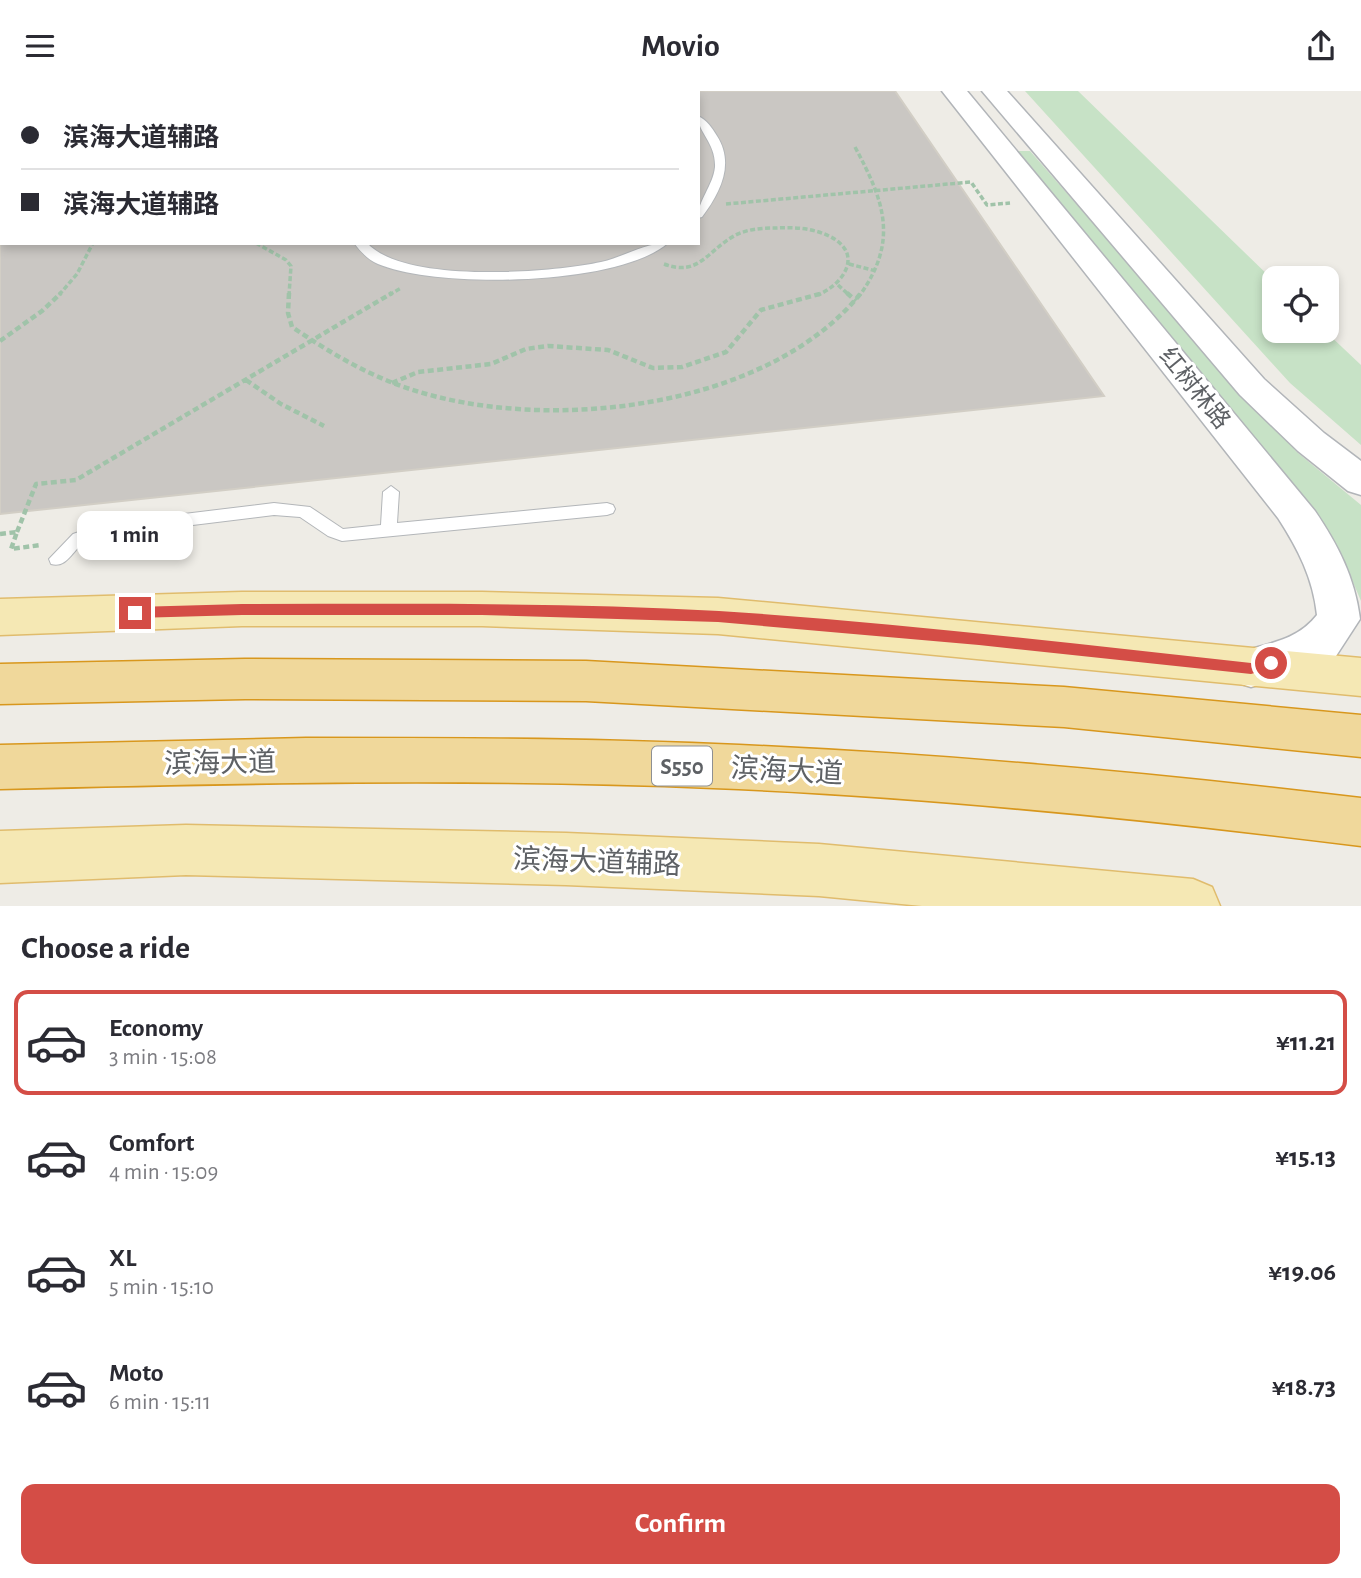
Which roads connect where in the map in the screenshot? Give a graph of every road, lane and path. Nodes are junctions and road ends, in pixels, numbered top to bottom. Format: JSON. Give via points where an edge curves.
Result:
{"nodes":[{"id":1,"x":954,"y":91,"type":"edge"},
{"id":2,"x":994,"y":91,"type":"edge"},
{"id":3,"x":700,"y":121,"type":"edge"},
{"id":4,"x":855,"y":147,"type":"dead end"},
{"id":5,"x":877,"y":191,"type":"junction"},
{"id":6,"x":1013,"y":203,"type":"dead end"},
{"id":7,"x":708,"y":204,"type":"junction"},
{"id":8,"x":700,"y":213,"type":"edge"},
{"id":9,"x":92,"y":245,"type":"edge"},
{"id":10,"x":260,"y":245,"type":"edge"},
{"id":11,"x":362,"y":245,"type":"edge"},
{"id":12,"x":657,"y":245,"type":"edge"},
{"id":13,"x":662,"y":264,"type":"dead end"},
{"id":14,"x":849,"y":264,"type":"junction"},
{"id":15,"x":429,"y":271,"type":"junction"},
{"id":16,"x":876,"y":271,"type":"junction"},
{"id":17,"x":838,"y":285,"type":"junction"},
{"id":18,"x":856,"y":301,"type":"junction"},
{"id":19,"x":0,"y":341,"type":"edge"},
{"id":20,"x":311,"y":341,"type":"junction"},
{"id":21,"x":246,"y":380,"type":"junction"},
{"id":22,"x":392,"y":383,"type":"junction"},
{"id":23,"x":324,"y":426,"type":"dead end"},
{"id":24,"x":1361,"y":481,"type":"edge"},
{"id":25,"x":391,"y":492,"type":"dead end"},
{"id":26,"x":607,"y":509,"type":"dead end"},
{"id":27,"x":17,"y":532,"type":"junction"},
{"id":28,"x":389,"y":532,"type":"junction"},
{"id":29,"x":0,"y":534,"type":"edge"},
{"id":30,"x":46,"y":544,"type":"dead end"},
{"id":31,"x":57,"y":559,"type":"dead end"},
{"id":32,"x":0,"y":617,"type":"edge"},
{"id":33,"x":1251,"y":668,"type":"junction"},
{"id":34,"x":1361,"y":677,"type":"edge"},
{"id":35,"x":0,"y":684,"type":"edge"},
{"id":36,"x":1361,"y":736,"type":"edge"},
{"id":37,"x":0,"y":767,"type":"edge"},
{"id":38,"x":1361,"y":822,"type":"edge"},
{"id":39,"x":0,"y":857,"type":"edge"},
{"id":40,"x":1193,"y":906,"type":"edge"}],
"edges":[{"from":1,"to":33,"type":"street","name":"红树林路","via":[[1292,508],[1319,548],[1336,591],[1339,619],[1321,643]]},
{"from":2,"to":24,"type":"street","name":"红树林路","via":[[1252,387]]},
{"from":3,"to":7,"type":"lane","via":[[711,134],[722,164]]},
{"from":4,"to":5,"type":"path"},
{"from":5,"to":6,"type":"path","via":[[971,182],[987,205]]},
{"from":5,"to":7,"type":"path"},
{"from":5,"to":16,"type":"path","via":[[884,228]]},
{"from":7,"to":8,"type":"lane"},
{"from":9,"to":19,"type":"path","via":[[60,295]]},
{"from":10,"to":20,"type":"path","via":[[291,266],[289,321]]},
{"from":11,"to":15,"type":"lane","via":[[387,263]]},
{"from":12,"to":15,"type":"lane","via":[[623,259],[532,275]]},
{"from":13,"to":14,"type":"path","via":[[678,269],[699,266],[736,234],[796,228],[829,234],[848,254]]},
{"from":14,"to":16,"type":"path"},
{"from":14,"to":17,"type":"path"},
{"from":15,"to":20,"type":"path"},
{"from":16,"to":18,"type":"path"},
{"from":17,"to":18,"type":"path"},
{"from":17,"to":22,"type":"path","via":[[761,310],[735,345],[721,355],[687,366],[658,369],[604,349],[547,346],[495,363],[425,368]]},
{"from":18,"to":22,"type":"path","via":[[821,335],[777,361],[736,380],[644,404],[592,408],[484,404],[431,396]]},
{"from":20,"to":21,"type":"path"},
{"from":20,"to":22,"type":"path"},
{"from":21,"to":23,"type":"path"},
{"from":21,"to":27,"type":"path","via":[[76,480],[36,484]]},
{"from":25,"to":28,"type":"lane"},
{"from":26,"to":28,"type":"lane"},
{"from":27,"to":29,"type":"path"},
{"from":27,"to":30,"type":"path","via":[[11,549]]},
{"from":28,"to":31,"type":"lane","via":[[342,535],[311,514],[274,509],[102,530],[79,538]]},
{"from":32,"to":33,"type":"main road","via":[[482,610],[718,617]]},
{"from":33,"to":34,"type":"main road"},
{"from":35,"to":36,"type":"highway","via":[[245,679],[600,681],[1065,707]]},
{"from":37,"to":38,"type":"highway","name":"滨海大道","number":"S550","via":[[216,761],[572,762],[814,771],[1081,791]]},
{"from":39,"to":40,"type":"main road","name":"滨海大道辅路","via":[[186,850],[606,861],[819,870]]}]}
